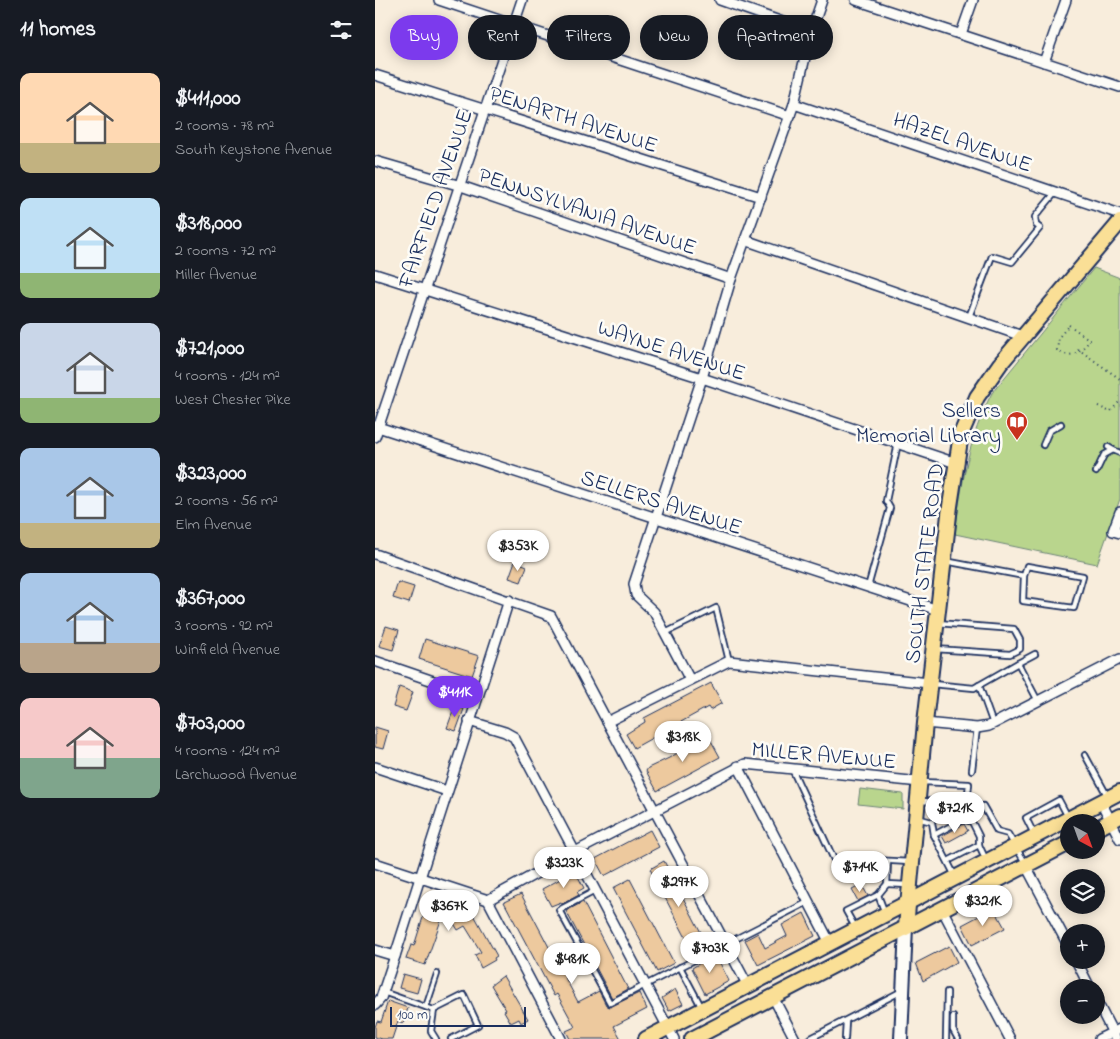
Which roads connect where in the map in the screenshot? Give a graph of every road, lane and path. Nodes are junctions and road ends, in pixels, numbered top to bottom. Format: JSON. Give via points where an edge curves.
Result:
{"nodes":[{"id":1,"x":439,"y":0,"type":"edge"},
{"id":2,"x":522,"y":0,"type":"edge"},
{"id":3,"x":720,"y":0,"type":"edge"},
{"id":4,"x":822,"y":0,"type":"edge"},
{"id":5,"x":856,"y":0,"type":"edge"},
{"id":6,"x":973,"y":0,"type":"edge"},
{"id":7,"x":1066,"y":0,"type":"edge"},
{"id":8,"x":486,"y":15,"type":"edge"},
{"id":9,"x":518,"y":15,"type":"edge"},
{"id":10,"x":763,"y":15,"type":"edge"},
{"id":11,"x":817,"y":15,"type":"edge"},
{"id":12,"x":537,"y":31,"type":"edge"},
{"id":13,"x":961,"y":34,"type":"junction"},
{"id":14,"x":502,"y":60,"type":"edge"},
{"id":15,"x":804,"y":60,"type":"edge"},
{"id":16,"x":1044,"y":62,"type":"junction"},
{"id":17,"x":375,"y":75,"type":"edge"},
{"id":18,"x":1120,"y":87,"type":"edge"},
{"id":19,"x":794,"y":104,"type":"junction"},
{"id":20,"x":484,"y":109,"type":"junction"},
{"id":21,"x":790,"y":116,"type":"junction"},
{"id":22,"x":375,"y":162,"type":"edge"},
{"id":23,"x":461,"y":186,"type":"junction"},
{"id":24,"x":1056,"y":192,"type":"junction"},
{"id":25,"x":761,"y":198,"type":"junction"},
{"id":26,"x":1120,"y":214,"type":"edge"},
{"id":27,"x":1120,"y":222,"type":"edge"},
{"id":28,"x":745,"y":240,"type":"junction"},
{"id":29,"x":375,"y":274,"type":"edge"},
{"id":30,"x":731,"y":279,"type":"junction"},
{"id":31,"x":423,"y":291,"type":"junction"},
{"id":32,"x":969,"y":318,"type":"junction"},
{"id":33,"x":1022,"y":336,"type":"junction"},
{"id":34,"x":1078,"y":349,"type":"dead end"},
{"id":35,"x":1081,"y":351,"type":"junction"},
{"id":36,"x":702,"y":378,"type":"junction"},
{"id":37,"x":1120,"y":379,"type":"edge"},
{"id":38,"x":1120,"y":401,"type":"edge"},
{"id":39,"x":1097,"y":406,"type":"dead end"},
{"id":40,"x":1061,"y":424,"type":"dead end"},
{"id":41,"x":377,"y":427,"type":"edge"},
{"id":42,"x":375,"y":437,"type":"edge"},
{"id":43,"x":898,"y":443,"type":"junction"},
{"id":44,"x":1043,"y":445,"type":"dead end"},
{"id":45,"x":1120,"y":453,"type":"edge"},
{"id":46,"x":956,"y":462,"type":"junction"},
{"id":47,"x":1097,"y":472,"type":"dead end"},
{"id":48,"x":1120,"y":512,"type":"edge"},
{"id":49,"x":655,"y":519,"type":"junction"},
{"id":50,"x":1117,"y":532,"type":"edge"},
{"id":51,"x":375,"y":554,"type":"edge"},
{"id":52,"x":943,"y":561,"type":"junction"},
{"id":53,"x":1024,"y":576,"type":"junction"},
{"id":54,"x":867,"y":587,"type":"junction"},
{"id":55,"x":509,"y":600,"type":"junction"},
{"id":56,"x":937,"y":616,"type":"junction"},
{"id":57,"x":665,"y":633,"type":"junction"},
{"id":58,"x":933,"y":649,"type":"junction"},
{"id":59,"x":1035,"y":654,"type":"dead end"},
{"id":60,"x":1120,"y":659,"type":"edge"},
{"id":61,"x":729,"y":661,"type":"junction"},
{"id":62,"x":375,"y":662,"type":"edge"},
{"id":63,"x":1018,"y":663,"type":"junction"},
{"id":64,"x":690,"y":680,"type":"junction"},
{"id":65,"x":929,"y":683,"type":"junction"},
{"id":66,"x":979,"y":686,"type":"junction"},
{"id":67,"x":477,"y":696,"type":"junction"},
{"id":68,"x":1038,"y":701,"type":"junction"},
{"id":69,"x":469,"y":722,"type":"junction"},
{"id":70,"x":607,"y":722,"type":"junction"},
{"id":71,"x":925,"y":723,"type":"junction"},
{"id":72,"x":993,"y":724,"type":"junction"},
{"id":73,"x":977,"y":728,"type":"junction"},
{"id":74,"x":1085,"y":755,"type":"dead end"},
{"id":75,"x":738,"y":766,"type":"junction"},
{"id":76,"x":375,"y":767,"type":"edge"},
{"id":77,"x":791,"y":768,"type":"junction"},
{"id":78,"x":972,"y":770,"type":"dead end"},
{"id":79,"x":920,"y":782,"type":"junction"},
{"id":80,"x":447,"y":791,"type":"junction"},
{"id":81,"x":1110,"y":797,"type":"edge"},
{"id":82,"x":917,"y":800,"type":"junction"},
{"id":83,"x":983,"y":806,"type":"dead end"},
{"id":84,"x":655,"y":810,"type":"junction"},
{"id":85,"x":1066,"y":814,"type":"edge"},
{"id":86,"x":1078,"y":814,"type":"edge"},
{"id":87,"x":915,"y":818,"type":"junction"},
{"id":88,"x":1115,"y":819,"type":"edge"},
{"id":89,"x":1060,"y":824,"type":"edge"},
{"id":90,"x":935,"y":835,"type":"junction"},
{"id":91,"x":1035,"y":836,"type":"junction"},
{"id":92,"x":1120,"y":839,"type":"edge"},
{"id":93,"x":979,"y":845,"type":"junction"},
{"id":94,"x":1016,"y":846,"type":"junction"},
{"id":95,"x":1060,"y":848,"type":"edge"},
{"id":96,"x":575,"y":852,"type":"junction"},
{"id":97,"x":857,"y":859,"type":"dead end"},
{"id":98,"x":888,"y":861,"type":"junction"},
{"id":99,"x":947,"y":861,"type":"junction"},
{"id":100,"x":911,"y":862,"type":"junction"},
{"id":101,"x":986,"y":862,"type":"junction"},
{"id":102,"x":375,"y":863,"type":"edge"},
{"id":103,"x":836,"y":864,"type":"dead end"},
{"id":104,"x":1026,"y":866,"type":"junction"},
{"id":105,"x":419,"y":877,"type":"junction"},
{"id":106,"x":956,"y":878,"type":"junction"},
{"id":107,"x":887,"y":884,"type":"junction"},
{"id":108,"x":909,"y":885,"type":"junction"},
{"id":109,"x":595,"y":891,"type":"junction"},
{"id":110,"x":878,"y":895,"type":"junction"},
{"id":111,"x":488,"y":900,"type":"junction"},
{"id":112,"x":808,"y":902,"type":"junction"},
{"id":113,"x":908,"y":903,"type":"junction"},
{"id":114,"x":942,"y":909,"type":"junction"},
{"id":115,"x":885,"y":914,"type":"junction"},
{"id":116,"x":906,"y":927,"type":"junction"},
{"id":117,"x":856,"y":930,"type":"junction"},
{"id":118,"x":1060,"y":930,"type":"edge"},
{"id":119,"x":830,"y":943,"type":"junction"},
{"id":120,"x":725,"y":944,"type":"junction"},
{"id":121,"x":375,"y":950,"type":"edge"},
{"id":122,"x":395,"y":956,"type":"junction"},
{"id":123,"x":680,"y":967,"type":"junction"},
{"id":124,"x":437,"y":974,"type":"dead end"},
{"id":125,"x":645,"y":985,"type":"junction"},
{"id":126,"x":748,"y":986,"type":"junction"},
{"id":127,"x":903,"y":990,"type":"junction"},
{"id":128,"x":383,"y":992,"type":"junction"},
{"id":129,"x":947,"y":992,"type":"dead end"},
{"id":130,"x":773,"y":997,"type":"junction"},
{"id":131,"x":375,"y":1005,"type":"edge"},
{"id":132,"x":426,"y":1007,"type":"junction"},
{"id":133,"x":434,"y":1010,"type":"junction"},
{"id":134,"x":703,"y":1010,"type":"junction"},
{"id":135,"x":1105,"y":1015,"type":"edge"},
{"id":136,"x":953,"y":1017,"type":"dead end"},
{"id":137,"x":846,"y":1021,"type":"junction"},
{"id":138,"x":671,"y":1033,"type":"edge"},
{"id":139,"x":1117,"y":1034,"type":"edge"},
{"id":140,"x":436,"y":1039,"type":"edge"},
{"id":141,"x":451,"y":1039,"type":"edge"},
{"id":142,"x":561,"y":1039,"type":"edge"},
{"id":143,"x":646,"y":1039,"type":"edge"},
{"id":144,"x":692,"y":1039,"type":"edge"},
{"id":145,"x":795,"y":1039,"type":"edge"},
{"id":146,"x":809,"y":1039,"type":"edge"},
{"id":147,"x":845,"y":1039,"type":"edge"},
{"id":148,"x":901,"y":1039,"type":"edge"},
{"id":149,"x":946,"y":1039,"type":"edge"},
{"id":150,"x":958,"y":1039,"type":"edge"},
{"id":151,"x":1010,"y":1039,"type":"edge"},
{"id":152,"x":1099,"y":1039,"type":"edge"}],
"edges":[{"from":1,"to":8,"type":"street"},
{"from":2,"to":9,"type":"street","name":"FAIRFIELD AVENUE"},
{"from":3,"to":10,"type":"street"},
{"from":4,"to":11,"type":"street"},
{"from":5,"to":13,"type":"street"},
{"from":6,"to":13,"type":"street"},
{"from":7,"to":16,"type":"street"},
{"from":12,"to":21,"type":"street"},
{"from":13,"to":16,"type":"street"},
{"from":14,"to":20,"type":"street","name":"FAIRFIELD AVENUE"},
{"from":15,"to":19,"type":"street"},
{"from":16,"to":18,"type":"street"},
{"from":17,"to":20,"type":"street","name":"PENARTH AVENUE"},
{"from":19,"to":21,"type":"street"},
{"from":19,"to":24,"type":"street","name":"HAZEL AVENUE"},
{"from":20,"to":23,"type":"street","name":"FAIRFIELD AVENUE"},
{"from":20,"to":25,"type":"street","name":"PENARTH AVENUE"},
{"from":21,"to":25,"type":"street"},
{"from":22,"to":23,"type":"street","name":"PENNSYLVANIA AVENUE"},
{"from":23,"to":30,"type":"street","name":"PENNSYLVANIA AVENUE"},
{"from":23,"to":31,"type":"street","name":"FAIRFIELD AVENUE"},
{"from":24,"to":26,"type":"street","name":"HAZEL AVENUE"},
{"from":24,"to":32,"type":"lane","via":[[1035,217],[1040,228],[1012,262],[992,256]]},
{"from":25,"to":28,"type":"street"},
{"from":27,"to":33,"type":"main road","name":"SOUTH STATE ROAD"},
{"from":28,"to":30,"type":"street"},
{"from":28,"to":32,"type":"street"},
{"from":29,"to":31,"type":"street","name":"WAYNE AVENUE"},
{"from":30,"to":36,"type":"street"},
{"from":31,"to":36,"type":"street","name":"WAYNE AVENUE"},
{"from":31,"to":41,"type":"street","name":"FAIRFIELD AVENUE"},
{"from":32,"to":33,"type":"street"},
{"from":33,"to":46,"type":"main road","name":"SOUTH STATE ROAD","via":[[977,397],[961,434]]},
{"from":34,"to":35,"type":"path"},
{"from":35,"to":35,"type":"path","via":[[1090,340],[1069,325],[1057,350],[1075,354]]},
{"from":35,"to":37,"type":"path"},
{"from":36,"to":43,"type":"street","name":"WAYNE AVENUE"},
{"from":36,"to":49,"type":"street"},
{"from":38,"to":39,"type":"path","via":[[1110,412]]},
{"from":40,"to":44,"type":"lane","via":[[1049,431]]},
{"from":41,"to":42,"type":"street","name":"FAIRFIELD AVENUE"},
{"from":41,"to":49,"type":"street","name":"SELLERS AVENUE"},
{"from":43,"to":46,"type":"street","name":"WAYNE AVENUE"},
{"from":43,"to":54,"type":"lane","via":[[886,501],[890,508]]},
{"from":45,"to":47,"type":"lane","via":[[1111,449]]},
{"from":46,"to":52,"type":"main road","name":"SOUTH STATE ROAD"},
{"from":48,"to":50,"type":"street"},
{"from":49,"to":54,"type":"street","name":"SELLERS AVENUE"},
{"from":49,"to":57,"type":"street","via":[[634,588]]},
{"from":51,"to":55,"type":"street"},
{"from":52,"to":53,"type":"lane"},
{"from":52,"to":56,"type":"main road","name":"SOUTH STATE ROAD"},
{"from":53,"to":53,"type":"lane","via":[[1027,566],[1083,576],[1074,608],[1023,601]]},
{"from":54,"to":56,"type":"street","name":"SELLERS AVENUE"},
{"from":55,"to":67,"type":"street"},
{"from":55,"to":70,"type":"street","via":[[551,616]]},
{"from":56,"to":58,"type":"main road","name":"SOUTH STATE ROAD"},
{"from":56,"to":58,"type":"lane","via":[[1014,629],[1019,649],[1010,654]]},
{"from":57,"to":61,"type":"lane","via":[[716,608]]},
{"from":57,"to":64,"type":"street"},
{"from":58,"to":65,"type":"main road","name":"SOUTH STATE ROAD"},
{"from":59,"to":63,"type":"lane"},
{"from":60,"to":68,"type":"street"},
{"from":61,"to":64,"type":"street"},
{"from":61,"to":65,"type":"street"},
{"from":62,"to":67,"type":"street"},
{"from":63,"to":66,"type":"lane"},
{"from":63,"to":68,"type":"lane"},
{"from":64,"to":70,"type":"street"},
{"from":65,"to":66,"type":"lane"},
{"from":65,"to":71,"type":"main road","name":"SOUTH STATE ROAD"},
{"from":66,"to":72,"type":"lane"},
{"from":67,"to":69,"type":"street"},
{"from":68,"to":72,"type":"street"},
{"from":69,"to":80,"type":"street"},
{"from":69,"to":96,"type":"street","via":[[514,737]]},
{"from":70,"to":84,"type":"street"},
{"from":71,"to":73,"type":"street"},
{"from":71,"to":79,"type":"main road","name":"SOUTH STATE ROAD"},
{"from":72,"to":73,"type":"street"},
{"from":73,"to":78,"type":"lane"},
{"from":74,"to":81,"type":"lane"},
{"from":75,"to":77,"type":"street","name":"MILLER AVENUE","via":[[753,764]]},
{"from":75,"to":84,"type":"street","name":"MILLER AVENUE"},
{"from":75,"to":112,"type":"street"},
{"from":76,"to":80,"type":"street"},
{"from":77,"to":79,"type":"street","name":"MILLER AVENUE"},
{"from":77,"to":103,"type":"lane"},
{"from":79,"to":82,"type":"main road","name":"SOUTH STATE ROAD"},
{"from":79,"to":82,"type":"lane","via":[[969,784],[967,803]]},
{"from":80,"to":105,"type":"street"},
{"from":81,"to":86,"type":"main road"},
{"from":81,"to":88,"type":"street"},
{"from":82,"to":87,"type":"main road","name":"SOUTH STATE ROAD"},
{"from":83,"to":94,"type":"lane","via":[[997,831],[1008,834]]},
{"from":84,"to":96,"type":"street","name":"MILLER AVENUE"},
{"from":84,"to":120,"type":"street"},
{"from":85,"to":91,"type":"lane","via":[[1059,800],[1026,818]]},
{"from":87,"to":90,"type":"lane","via":[[932,822]]},
{"from":87,"to":100,"type":"main road","name":"SOUTH STATE ROAD"},
{"from":88,"to":92,"type":"street"},
{"from":89,"to":91,"type":"main road"},
{"from":90,"to":93,"type":"lane","via":[[964,819],[972,822],[979,836]]},
{"from":90,"to":99,"type":"lane"},
{"from":91,"to":94,"type":"main road"},
{"from":93,"to":99,"type":"lane"},
{"from":93,"to":101,"type":"lane"},
{"from":94,"to":101,"type":"main road"},
{"from":94,"to":104,"type":"lane"},
{"from":95,"to":104,"type":"main road"},
{"from":96,"to":109,"type":"street"},
{"from":96,"to":111,"type":"street","name":"MILLER AVENUE"},
{"from":97,"to":98,"type":"lane"},
{"from":98,"to":100,"type":"lane"},
{"from":98,"to":107,"type":"lane"},
{"from":99,"to":106,"type":"lane"},
{"from":100,"to":108,"type":"main road","name":"SOUTH STATE ROAD"},
{"from":101,"to":106,"type":"main road"},
{"from":102,"to":105,"type":"street"},
{"from":104,"to":114,"type":"main road"},
{"from":104,"to":118,"type":"street"},
{"from":105,"to":111,"type":"street"},
{"from":105,"to":122,"type":"street"},
{"from":106,"to":113,"type":"main road"},
{"from":107,"to":108,"type":"lane"},
{"from":107,"to":110,"type":"lane"},
{"from":108,"to":113,"type":"main road","name":"SOUTH STATE ROAD"},
{"from":109,"to":125,"type":"street"},
{"from":109,"to":125,"type":"lane","via":[[559,910],[610,1003]]},
{"from":110,"to":115,"type":"lane"},
{"from":110,"to":117,"type":"lane","via":[[846,911]]},
{"from":111,"to":142,"type":"street"},
{"from":112,"to":119,"type":"street"},
{"from":112,"to":120,"type":"lane"},
{"from":113,"to":115,"type":"main road"},
{"from":113,"to":116,"type":"main road","name":"SOUTH STATE ROAD"},
{"from":114,"to":116,"type":"main road"},
{"from":114,"to":151,"type":"street"},
{"from":115,"to":117,"type":"main road"},
{"from":116,"to":127,"type":"main road"},
{"from":116,"to":130,"type":"main road"},
{"from":117,"to":119,"type":"main road"},
{"from":119,"to":126,"type":"main road"},
{"from":120,"to":123,"type":"lane"},
{"from":120,"to":126,"type":"street"},
{"from":121,"to":122,"type":"street"},
{"from":122,"to":128,"type":"street"},
{"from":123,"to":125,"type":"lane"},
{"from":123,"to":134,"type":"lane"},
{"from":124,"to":132,"type":"lane"},
{"from":125,"to":138,"type":"street"},
{"from":126,"to":134,"type":"main road"},
{"from":127,"to":137,"type":"lane"},
{"from":127,"to":148,"type":"main road"},
{"from":128,"to":131,"type":"street"},
{"from":128,"to":132,"type":"lane"},
{"from":129,"to":149,"type":"lane"},
{"from":130,"to":144,"type":"main road"},
{"from":130,"to":145,"type":"street"},
{"from":132,"to":133,"type":"lane"},
{"from":133,"to":140,"type":"lane","via":[[431,1031]]},
{"from":133,"to":141,"type":"lane","via":[[464,995],[478,1025]]},
{"from":134,"to":138,"type":"main road"},
{"from":135,"to":139,"type":"street"},
{"from":136,"to":150,"type":"lane","via":[[953,1030]]},
{"from":137,"to":146,"type":"lane"},
{"from":137,"to":147,"type":"lane"},
{"from":138,"to":143,"type":"main road"},
{"from":139,"to":152,"type":"street"}]}
